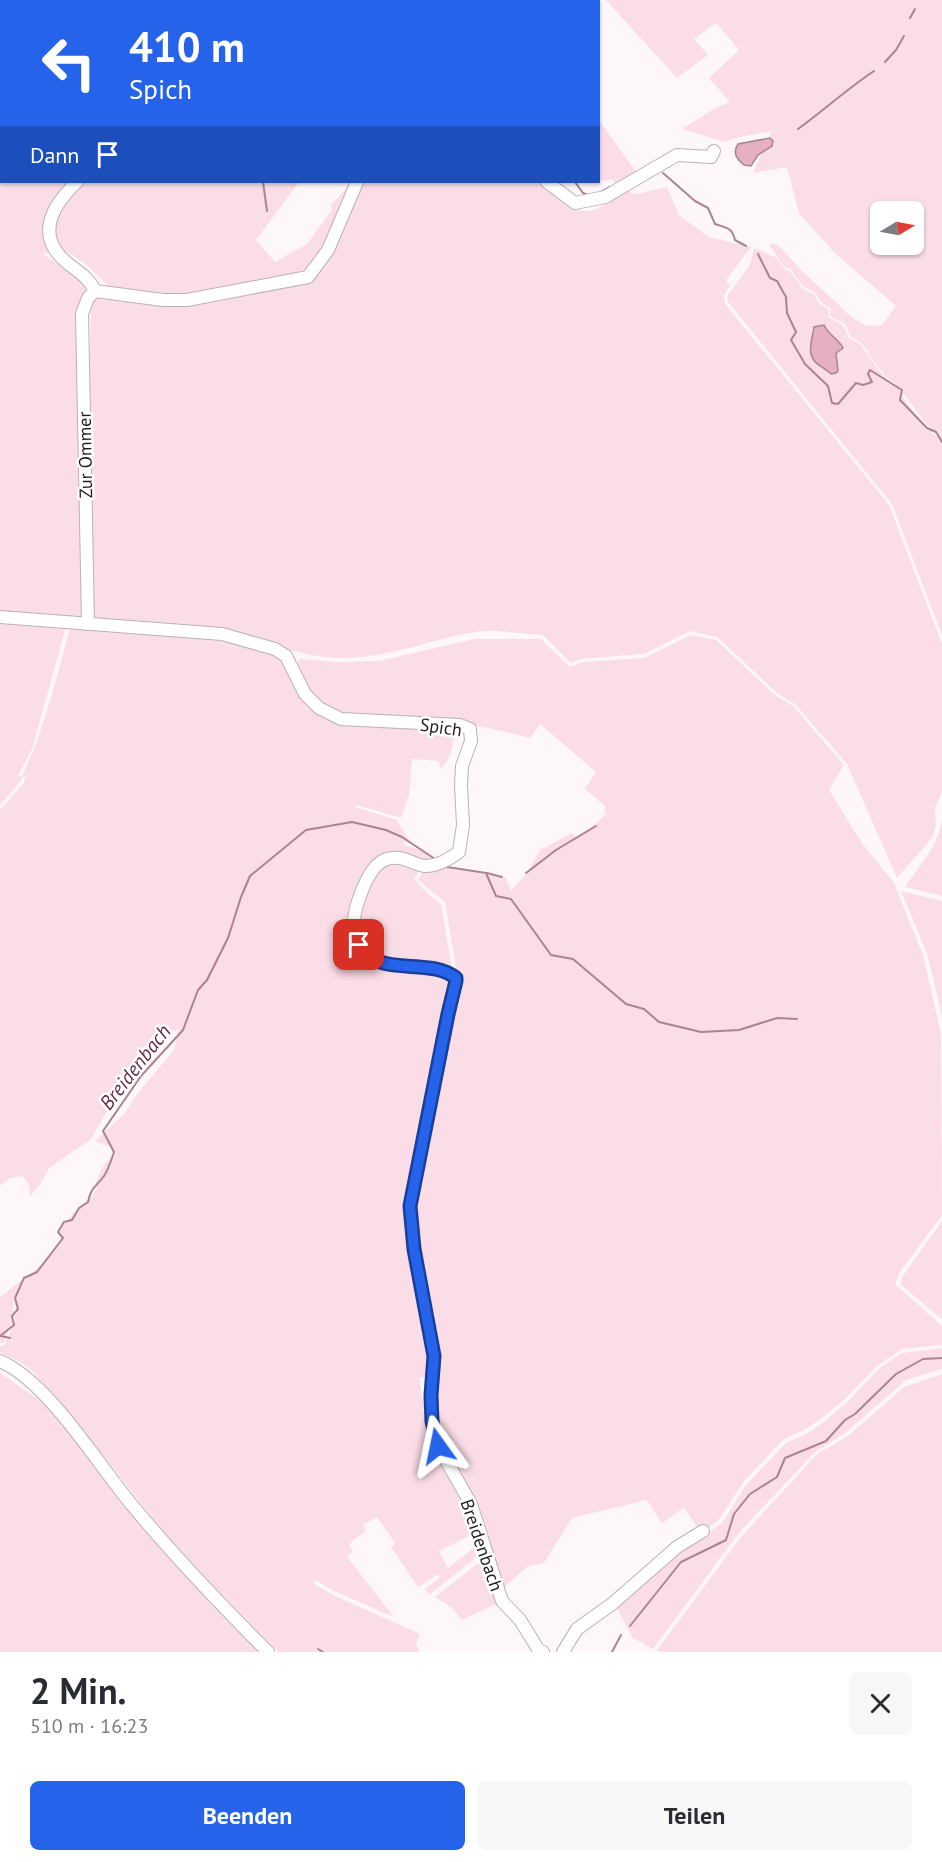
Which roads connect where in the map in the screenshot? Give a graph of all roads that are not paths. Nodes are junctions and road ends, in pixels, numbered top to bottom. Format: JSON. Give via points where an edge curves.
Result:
{"nodes":[{"id":1,"x":714,"y":151,"type":"dead end"},
{"id":2,"x":76,"y":183,"type":"edge"},
{"id":3,"x":357,"y":183,"type":"edge"},
{"id":4,"x":548,"y":183,"type":"edge"},
{"id":5,"x":95,"y":291,"type":"junction"},
{"id":6,"x":0,"y":617,"type":"edge"},
{"id":7,"x":88,"y":624,"type":"junction"},
{"id":8,"x":448,"y":972,"type":"joint"},
{"id":9,"x":0,"y":1361,"type":"edge"},
{"id":10,"x":702,"y":1531,"type":"dead end"},
{"id":11,"x":268,"y":1652,"type":"edge"},
{"id":12,"x":543,"y":1652,"type":"edge"},
{"id":13,"x":563,"y":1652,"type":"edge"}],
"edges":[{"from":1,"to":4,"type":"street","via":[[711,157],[677,155],[605,197],[575,203]]},
{"from":2,"to":5,"type":"street","via":[[53,209],[50,238],[56,252],[90,280]]},
{"from":3,"to":5,"type":"street","via":[[328,250],[308,277],[187,300]]},
{"from":5,"to":7,"type":"street","name":"Zur Ommer","via":[[82,314]]},
{"from":6,"to":7,"type":"street"},
{"from":7,"to":8,"type":"street","name":"Spich","via":[[222,634],[275,649],[286,656],[305,694],[341,719],[460,725],[470,729],[471,741],[462,766],[463,825],[459,852],[424,866],[386,858],[369,874],[354,917],[359,945],[372,959]]},
{"from":8,"to":12,"type":"street","name":"Breidenbach","via":[[456,978],[456,984],[410,1206],[434,1356],[432,1421],[438,1446],[471,1504],[502,1601]]},
{"from":9,"to":11,"type":"street","via":[[29,1380],[131,1504]]},
{"from":10,"to":13,"type":"street","via":[[576,1629]]}]}
